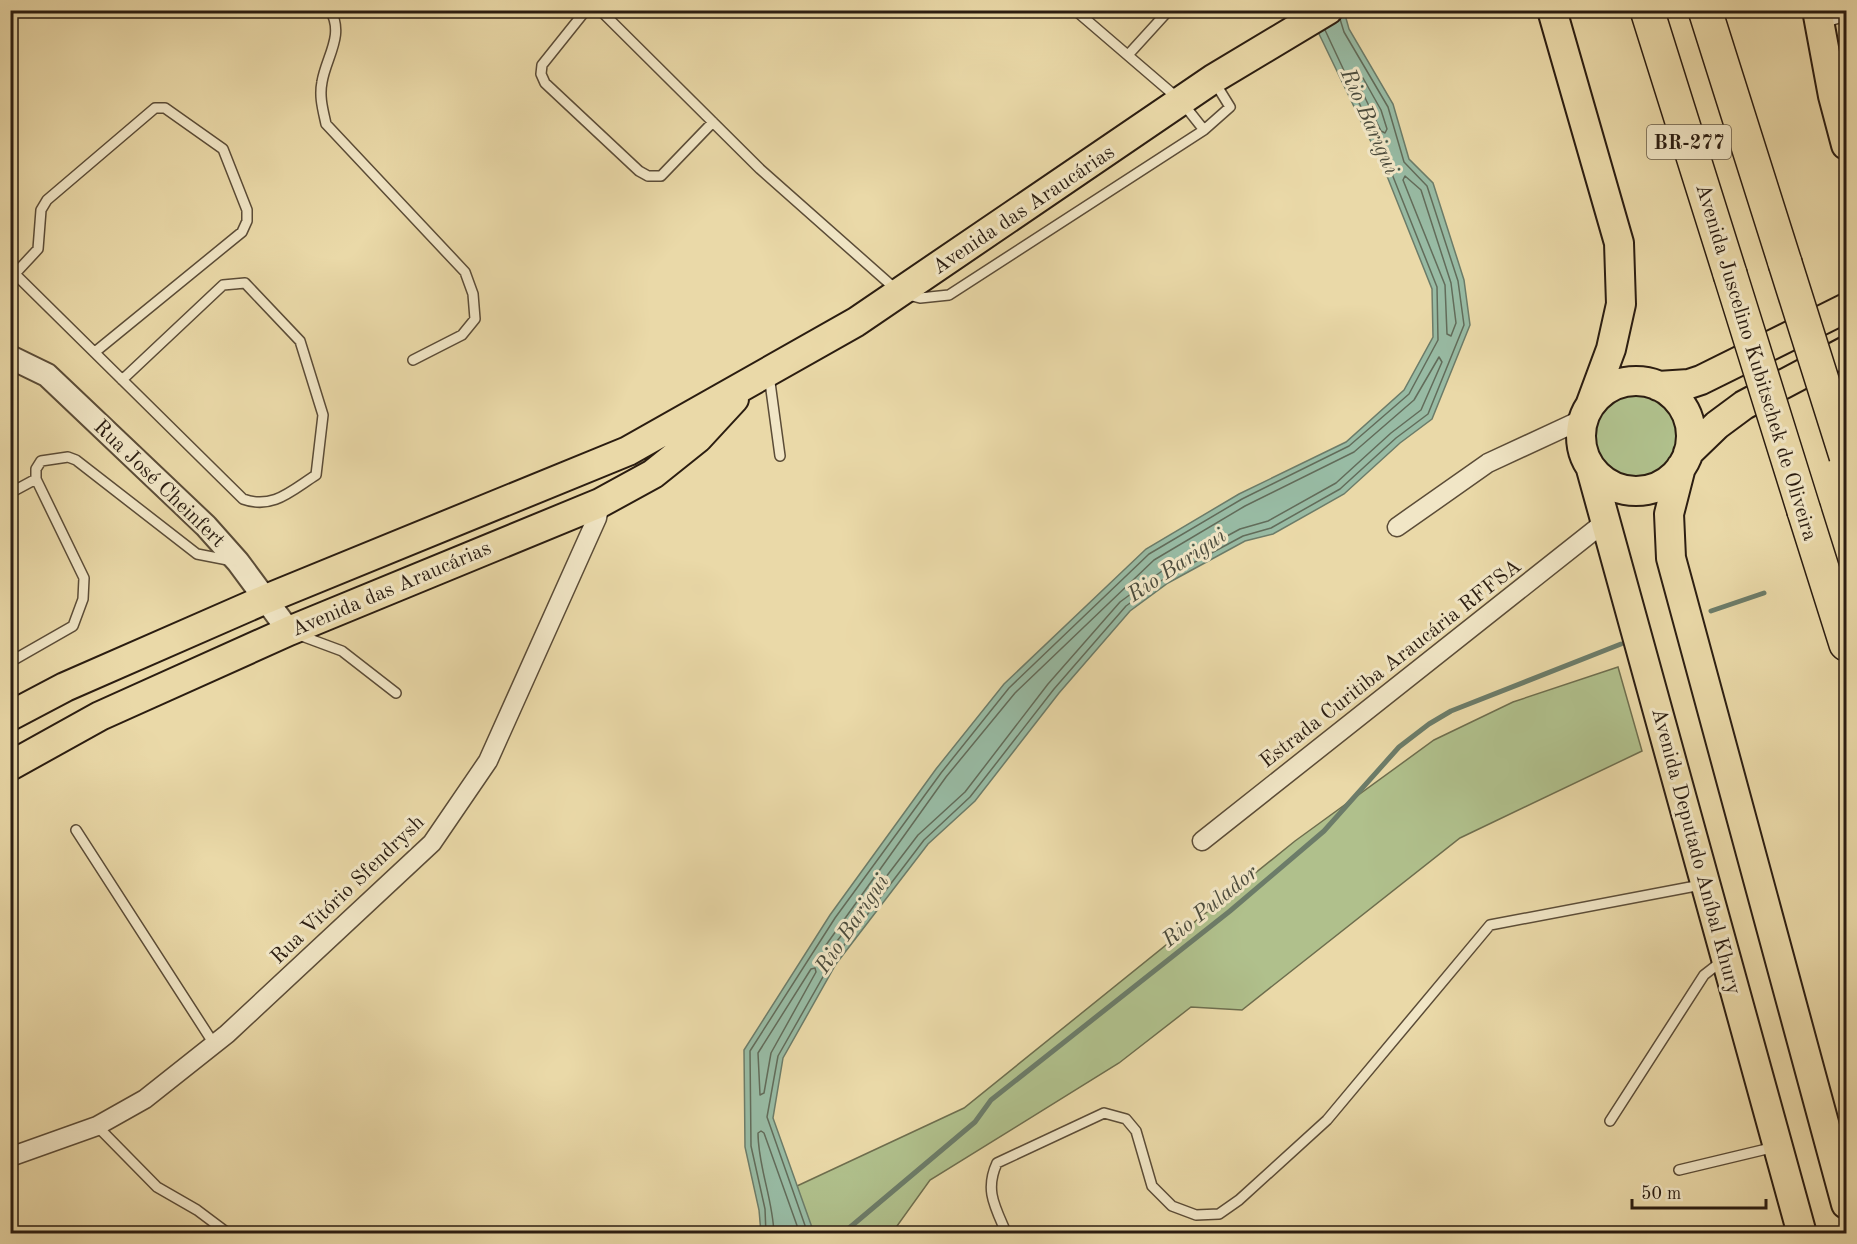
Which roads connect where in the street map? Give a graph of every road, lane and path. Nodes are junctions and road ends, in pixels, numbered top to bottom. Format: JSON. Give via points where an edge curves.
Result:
{"nodes":[{"id":1,"x":330,"y":10,"type":"edge"},
{"id":2,"x":586,"y":10,"type":"edge"},
{"id":3,"x":600,"y":10,"type":"edge"},
{"id":4,"x":1075,"y":10,"type":"edge"},
{"id":5,"x":1169,"y":10,"type":"edge"},
{"id":6,"x":1328,"y":10,"type":"edge"},
{"id":7,"x":1552,"y":10,"type":"edge"},
{"id":8,"x":1647,"y":10,"type":"edge"},
{"id":9,"x":1705,"y":10,"type":"edge"},
{"id":10,"x":1846,"y":11,"type":"edge"},
{"id":11,"x":1817,"y":15,"type":"edge"},
{"id":12,"x":1128,"y":55,"type":"junction"},
{"id":13,"x":1213,"y":79,"type":"junction"},
{"id":14,"x":1181,"y":101,"type":"junction"},
{"id":15,"x":713,"y":123,"type":"junction"},
{"id":16,"x":1844,"y":128,"type":"edge"},
{"id":17,"x":1204,"y":130,"type":"junction"},
{"id":18,"x":13,"y":276,"type":"edge"},
{"id":19,"x":900,"y":293,"type":"junction"},
{"id":20,"x":1621,"y":304,"type":"junction"},
{"id":21,"x":1846,"y":308,"type":"edge"},
{"id":22,"x":1846,"y":351,"type":"edge"},
{"id":23,"x":95,"y":352,"type":"junction"},
{"id":24,"x":10,"y":357,"type":"edge"},
{"id":25,"x":413,"y":360,"type":"dead end"},
{"id":26,"x":759,"y":376,"type":"junction"},
{"id":27,"x":122,"y":380,"type":"junction"},
{"id":28,"x":1653,"y":384,"type":"junction"},
{"id":29,"x":1587,"y":411,"type":"junction"},
{"id":30,"x":628,"y":451,"type":"junction"},
{"id":31,"x":780,"y":456,"type":"dead end"},
{"id":32,"x":1846,"y":456,"type":"edge"},
{"id":33,"x":1685,"y":460,"type":"junction"},
{"id":34,"x":1591,"y":469,"type":"junction"},
{"id":35,"x":36,"y":479,"type":"junction"},
{"id":36,"x":10,"y":493,"type":"edge"},
{"id":37,"x":600,"y":503,"type":"junction"},
{"id":38,"x":1606,"y":521,"type":"junction"},
{"id":39,"x":1397,"y":527,"type":"dead end"},
{"id":40,"x":238,"y":562,"type":"junction"},
{"id":41,"x":266,"y":599,"type":"junction"},
{"id":42,"x":289,"y":631,"type":"junction"},
{"id":43,"x":1846,"y":644,"type":"edge"},
{"id":44,"x":10,"y":662,"type":"edge"},
{"id":45,"x":396,"y":693,"type":"dead end"},
{"id":46,"x":10,"y":716,"type":"edge"},
{"id":47,"x":10,"y":766,"type":"edge"},
{"id":48,"x":76,"y":830,"type":"dead end"},
{"id":49,"x":1202,"y":841,"type":"dead end"},
{"id":50,"x":1706,"y":885,"type":"junction"},
{"id":51,"x":1726,"y":957,"type":"junction"},
{"id":52,"x":214,"y":1044,"type":"junction"},
{"id":53,"x":1610,"y":1121,"type":"dead end"},
{"id":54,"x":97,"y":1126,"type":"junction"},
{"id":55,"x":1778,"y":1146,"type":"junction"},
{"id":56,"x":12,"y":1152,"type":"edge"},
{"id":57,"x":1679,"y":1170,"type":"dead end"},
{"id":58,"x":1846,"y":1204,"type":"edge"},
{"id":59,"x":229,"y":1233,"type":"edge"},
{"id":60,"x":1004,"y":1233,"type":"edge"},
{"id":61,"x":1802,"y":1233,"type":"edge"}],
"edges":[{"from":1,"to":25,"type":"lane","via":[[337,35],[322,82],[326,124],[444,247],[465,272],[473,294],[475,319],[462,335]]},
{"from":2,"to":15,"type":"lane","via":[[542,65],[541,74],[545,83],[639,171],[661,176]]},
{"from":3,"to":15,"type":"lane"},
{"from":4,"to":12,"type":"lane"},
{"from":5,"to":12,"type":"lane"},
{"from":6,"to":13,"type":"main road","name":"Avenida das Araucárias"},
{"from":7,"to":20,"type":"main road","via":[[1615,221]]},
{"from":8,"to":43,"type":"highway","name":"Avenida Juscelino Kubitschek de Oliveira","number":"BR-277","bridge":true},
{"from":9,"to":32,"type":"highway","number":"BR-277","bridge":true},
{"from":10,"to":11,"type":"street"},
{"from":11,"to":16,"type":"main road"},
{"from":12,"to":14,"type":"lane"},
{"from":13,"to":14,"type":"main road","name":"Avenida das Araucárias"},
{"from":13,"to":17,"type":"lane","via":[[1230,108]]},
{"from":14,"to":17,"type":"lane"},
{"from":14,"to":19,"type":"main road","name":"Avenida das Araucárias"},
{"from":15,"to":19,"type":"lane"},
{"from":17,"to":19,"type":"lane","via":[[949,295],[920,298]]},
{"from":18,"to":23,"type":"lane"},
{"from":18,"to":23,"type":"lane","via":[[38,249],[41,210],[47,200],[155,108],[165,108],[223,149],[247,210],[242,232]]},
{"from":19,"to":26,"type":"main road","name":"Avenida das Araucárias"},
{"from":20,"to":28,"type":"main road","via":[[1632,358]]},
{"from":20,"to":29,"type":"main road","via":[[1611,349]]},
{"from":21,"to":28,"type":"main road","via":[[1701,380]]},
{"from":22,"to":33,"type":"main road","via":[[1733,412]]},
{"from":23,"to":27,"type":"lane"},
{"from":24,"to":40,"type":"street","name":"Rua José Cheinfert","via":[[47,375],[206,526]]},
{"from":26,"to":30,"type":"main road","name":"Avenida das Araucárias"},
{"from":26,"to":31,"type":"lane"},
{"from":26,"to":37,"type":"main road","name":"Avenida das Araucárias","via":[[689,445],[653,474]]},
{"from":27,"to":27,"type":"lane","via":[[223,285],[245,283],[300,342],[323,415],[316,474],[271,503],[243,499]]},
{"from":28,"to":29,"type":"main road","via":[[1616,384],[1602,392]]},
{"from":28,"to":33,"type":"main road","via":[[1672,395],[1689,422],[1691,437]]},
{"from":29,"to":34,"type":"main road","via":[[1581,436],[1583,453]]},
{"from":29,"to":39,"type":"street","via":[[1488,463]]},
{"from":30,"to":37,"type":"main road"},
{"from":30,"to":41,"type":"main road","name":"Avenida das Araucárias"},
{"from":33,"to":34,"type":"main road","via":[[1669,479],[1654,488],[1637,491],[1604,481]]},
{"from":33,"to":58,"type":"main road","via":[[1669,514],[1671,558]]},
{"from":34,"to":38,"type":"main road","name":"Avenida Deputado Aníbal Khury"},
{"from":35,"to":36,"type":"lane"},
{"from":35,"to":40,"type":"lane","via":[[41,461],[68,457],[76,460],[197,554]]},
{"from":35,"to":44,"type":"lane","via":[[84,578],[83,599],[73,626]]},
{"from":37,"to":42,"type":"main road","name":"Avenida das Araucárias"},
{"from":37,"to":52,"type":"street","name":"Rua Vitório Sfendrysh","via":[[597,518],[488,761],[432,843]]},
{"from":38,"to":49,"type":"street","name":"Estrada Curitiba Araucária RFFSA"},
{"from":38,"to":50,"type":"main road","name":"Avenida Deputado Aníbal Khury"},
{"from":40,"to":41,"type":"street","name":"Rua José Cheinfert"},
{"from":41,"to":42,"type":"street","name":"Rua José Cheinfert"},
{"from":41,"to":46,"type":"main road","name":"Avenida das Araucárias","via":[[65,687]]},
{"from":42,"to":45,"type":"lane","via":[[342,651]]},
{"from":42,"to":47,"type":"main road","name":"Avenida das Araucárias","via":[[100,716]]},
{"from":48,"to":52,"type":"lane"},
{"from":50,"to":51,"type":"main road","name":"Avenida Deputado Aníbal Khury"},
{"from":50,"to":60,"type":"lane","via":[[1490,925],[1327,1120],[1219,1214],[1196,1215],[1172,1206],[1152,1186],[1136,1131],[1126,1119],[1104,1113],[997,1163],[990,1179],[993,1204]]},
{"from":51,"to":53,"type":"lane","via":[[1704,975]]},
{"from":51,"to":55,"type":"main road","name":"Avenida Deputado Aníbal Khury"},
{"from":52,"to":54,"type":"street","name":"Rua Vitório Sfendrysh","via":[[145,1099]]},
{"from":54,"to":56,"type":"street","name":"Rua Vitório Sfendrysh"},
{"from":54,"to":59,"type":"lane","via":[[157,1186]]},
{"from":55,"to":57,"type":"lane"},
{"from":55,"to":61,"type":"main road","name":"Avenida Deputado Aníbal Khury"}]}
